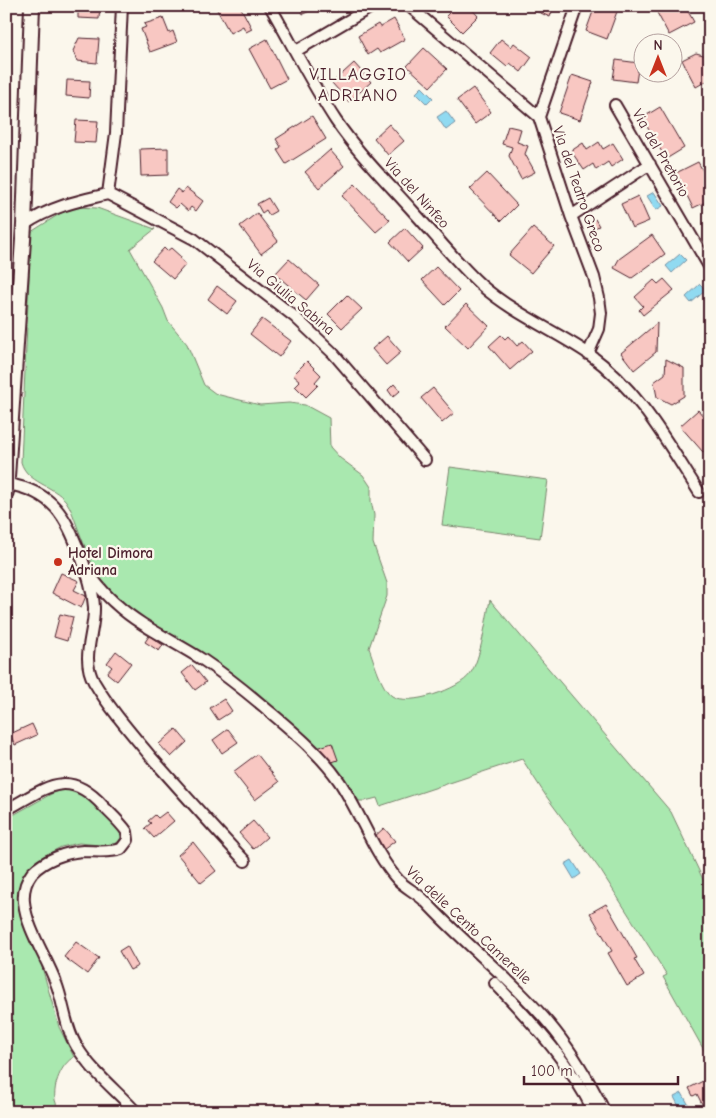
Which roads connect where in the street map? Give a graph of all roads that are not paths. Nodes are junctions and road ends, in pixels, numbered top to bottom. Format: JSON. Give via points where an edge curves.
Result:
{"nodes":[{"id":1,"x":32,"y":6,"type":"edge"},
{"id":2,"x":122,"y":6,"type":"edge"},
{"id":3,"x":270,"y":6,"type":"edge"},
{"id":4,"x":373,"y":6,"type":"edge"},
{"id":5,"x":409,"y":6,"type":"edge"},
{"id":6,"x":578,"y":6,"type":"edge"},
{"id":7,"x":296,"y":51,"type":"junction"},
{"id":8,"x":615,"y":105,"type":"dead end"},
{"id":9,"x":539,"y":117,"type":"junction"},
{"id":10,"x":650,"y":164,"type":"junction"},
{"id":11,"x":108,"y":194,"type":"junction"},
{"id":12,"x":570,"y":216,"type":"junction"},
{"id":13,"x":24,"y":225,"type":"junction"},
{"id":14,"x":710,"y":268,"type":"edge"},
{"id":15,"x":588,"y":354,"type":"junction"},
{"id":16,"x":425,"y":460,"type":"dead end"},
{"id":17,"x":7,"y":488,"type":"edge"},
{"id":18,"x":699,"y":492,"type":"dead end"},
{"id":19,"x":86,"y":570,"type":"junction"},
{"id":20,"x":6,"y":810,"type":"edge"},
{"id":21,"x":245,"y":861,"type":"dead end"},
{"id":22,"x":495,"y":983,"type":"dead end"},
{"id":23,"x":136,"y":1112,"type":"edge"},
{"id":24,"x":594,"y":1112,"type":"edge"},
{"id":25,"x":605,"y":1112,"type":"edge"}],
"edges":[{"from":1,"to":13,"type":"main road"},
{"from":2,"to":11,"type":"street","via":[[116,133]]},
{"from":3,"to":7,"type":"street","name":"Via del Ninfeo"},
{"from":4,"to":7,"type":"street"},
{"from":5,"to":9,"type":"street"},
{"from":6,"to":9,"type":"street","name":"Via del Teatro Greco"},
{"from":7,"to":15,"type":"street","name":"Via del Ninfeo","via":[[347,136],[465,269],[506,304]]},
{"from":8,"to":10,"type":"street","name":"Via del Pretorio"},
{"from":9,"to":12,"type":"street","name":"Via del Teatro Greco"},
{"from":10,"to":12,"type":"street"},
{"from":10,"to":14,"type":"street","name":"Via del Pretorio"},
{"from":11,"to":13,"type":"street","via":[[58,206]]},
{"from":11,"to":16,"type":"street","name":"Via Giulia Sabina","via":[[194,239],[295,317],[333,352]]},
{"from":12,"to":15,"type":"street","name":"Via del Teatro Greco","via":[[594,277],[600,303],[600,329]]},
{"from":13,"to":17,"type":"main road"},
{"from":15,"to":18,"type":"street","name":"Via del Ninfeo","via":[[612,373],[638,401]]},
{"from":17,"to":19,"type":"street","name":"Via delle Cento Camerelle","via":[[30,490],[52,503],[67,525]]},
{"from":19,"to":21,"type":"street","name":"Via delle Cento Camerelle","via":[[94,608],[88,655],[92,679],[120,720]]},
{"from":19,"to":25,"type":"street","name":"Via delle Cento Camerelle","via":[[117,606],[228,678],[264,706],[321,759],[339,782],[397,879],[420,896],[543,1017],[570,1053]]},
{"from":20,"to":23,"type":"street","via":[[49,787],[74,785],[94,796],[127,832],[128,840],[121,849],[70,853],[41,865],[27,882],[24,899],[28,919],[57,983],[75,1044]]},
{"from":22,"to":24,"type":"street","name":"Via delle Cento Camerelle","via":[[560,1056]]}]}
